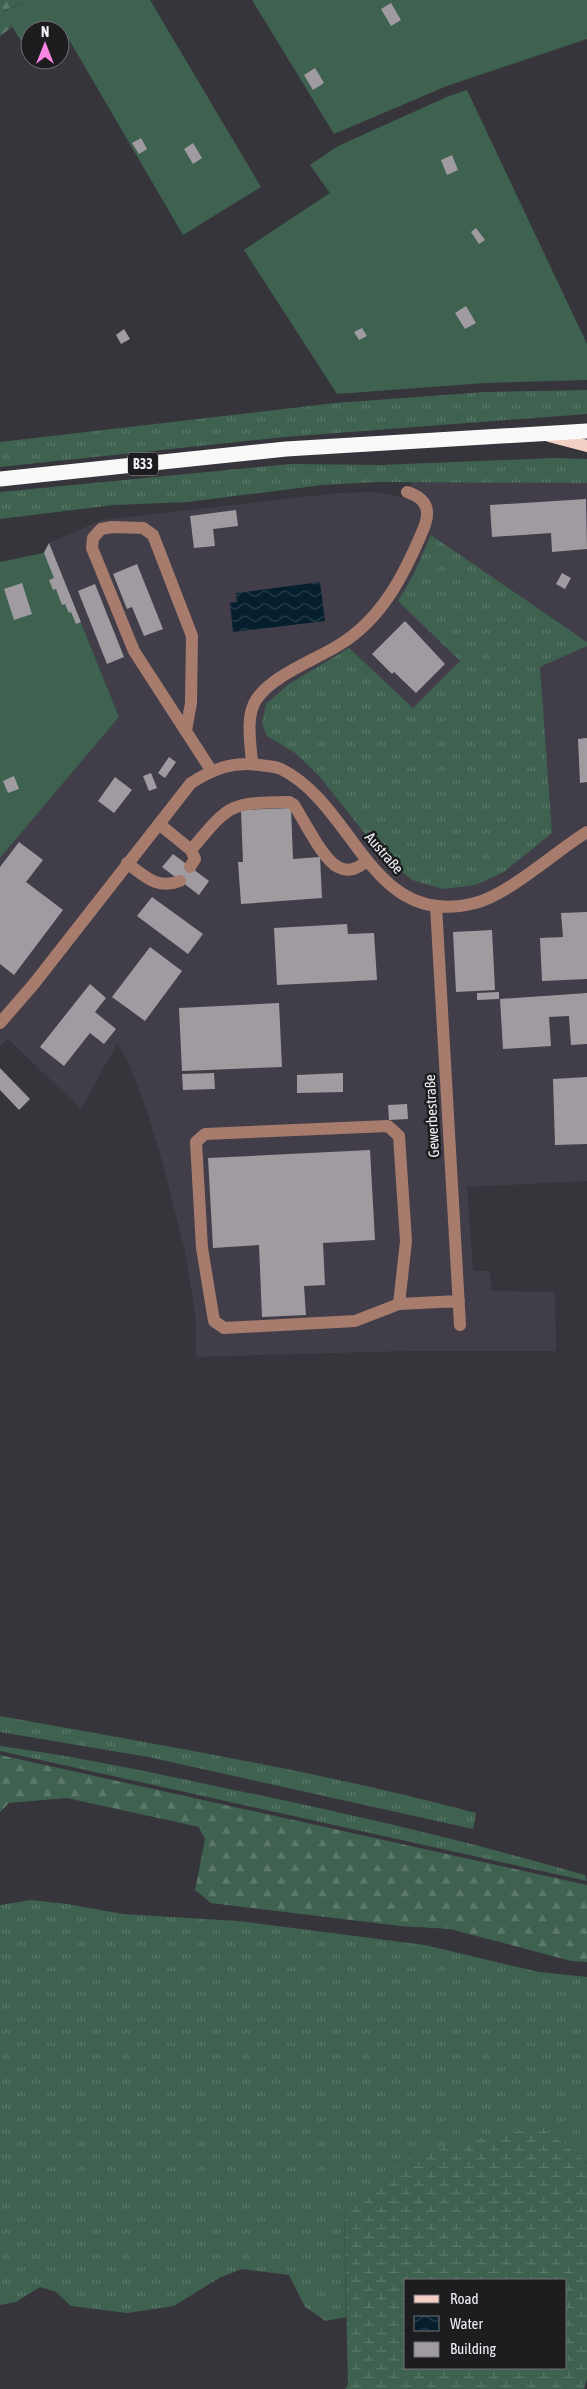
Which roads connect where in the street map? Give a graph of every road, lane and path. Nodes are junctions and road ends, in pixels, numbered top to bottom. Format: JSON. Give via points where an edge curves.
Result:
{"nodes":[{"id":1,"x":587,"y":431,"type":"edge"},
{"id":2,"x":537,"y":433,"type":"junction"},
{"id":3,"x":587,"y":446,"type":"edge"},
{"id":4,"x":0,"y":479,"type":"edge"},
{"id":5,"x":407,"y":492,"type":"dead end"},
{"id":6,"x":186,"y":731,"type":"junction"},
{"id":7,"x":252,"y":764,"type":"junction"},
{"id":8,"x":211,"y":770,"type":"junction"},
{"id":9,"x":158,"y":824,"type":"junction"},
{"id":10,"x":587,"y":832,"type":"edge"},
{"id":11,"x":192,"y":850,"type":"junction"},
{"id":12,"x":366,"y":860,"type":"junction"},
{"id":13,"x":127,"y":863,"type":"junction"},
{"id":14,"x":190,"y":867,"type":"dead end"},
{"id":15,"x":180,"y":881,"type":"dead end"},
{"id":16,"x":436,"y":906,"type":"junction"},
{"id":17,"x":0,"y":1023,"type":"edge"},
{"id":18,"x":459,"y":1301,"type":"junction"},
{"id":19,"x":399,"y":1304,"type":"junction"},
{"id":20,"x":460,"y":1325,"type":"dead end"}],
"edges":[{"from":1,"to":2,"type":"highway","number":"B33"},
{"from":2,"to":3,"type":"main road","number":"B33"},
{"from":2,"to":4,"type":"highway","number":"B33","via":[[286,449]]},
{"from":5,"to":7,"type":"street","via":[[422,498],[428,519],[405,571],[386,602],[358,631],[271,685],[256,699],[251,712]]},
{"from":6,"to":6,"type":"street","via":[[134,652],[92,548],[93,538],[102,530],[128,526],[143,528],[153,535],[192,636],[191,704]]},
{"from":6,"to":8,"type":"street"},
{"from":7,"to":8,"type":"street","name":"Austraße"},
{"from":7,"to":12,"type":"street","name":"Austraße","via":[[280,768],[306,785],[327,806]]},
{"from":8,"to":9,"type":"street","name":"Austraße","via":[[192,783]]},
{"from":9,"to":11,"type":"street"},
{"from":9,"to":13,"type":"street","name":"Austraße"},
{"from":10,"to":16,"type":"street","name":"Austraße","via":[[522,878],[477,903]]},
{"from":11,"to":12,"type":"street","via":[[220,816],[232,807],[246,803],[289,802],[336,867],[352,869]]},
{"from":11,"to":14,"type":"street","via":[[195,859]]},
{"from":12,"to":16,"type":"street","name":"Austraße","via":[[389,886]]},
{"from":13,"to":15,"type":"street","via":[[154,882],[168,885]]},
{"from":13,"to":17,"type":"street","name":"Austraße"},
{"from":16,"to":18,"type":"street","name":"Gewerbestraße"},
{"from":18,"to":19,"type":"street"},
{"from":18,"to":20,"type":"street","name":"Gewerbestraße"},
{"from":19,"to":19,"type":"street","via":[[406,1241],[400,1136],[388,1126],[205,1134],[196,1142],[202,1248],[214,1321],[224,1328],[355,1321]]}]}
